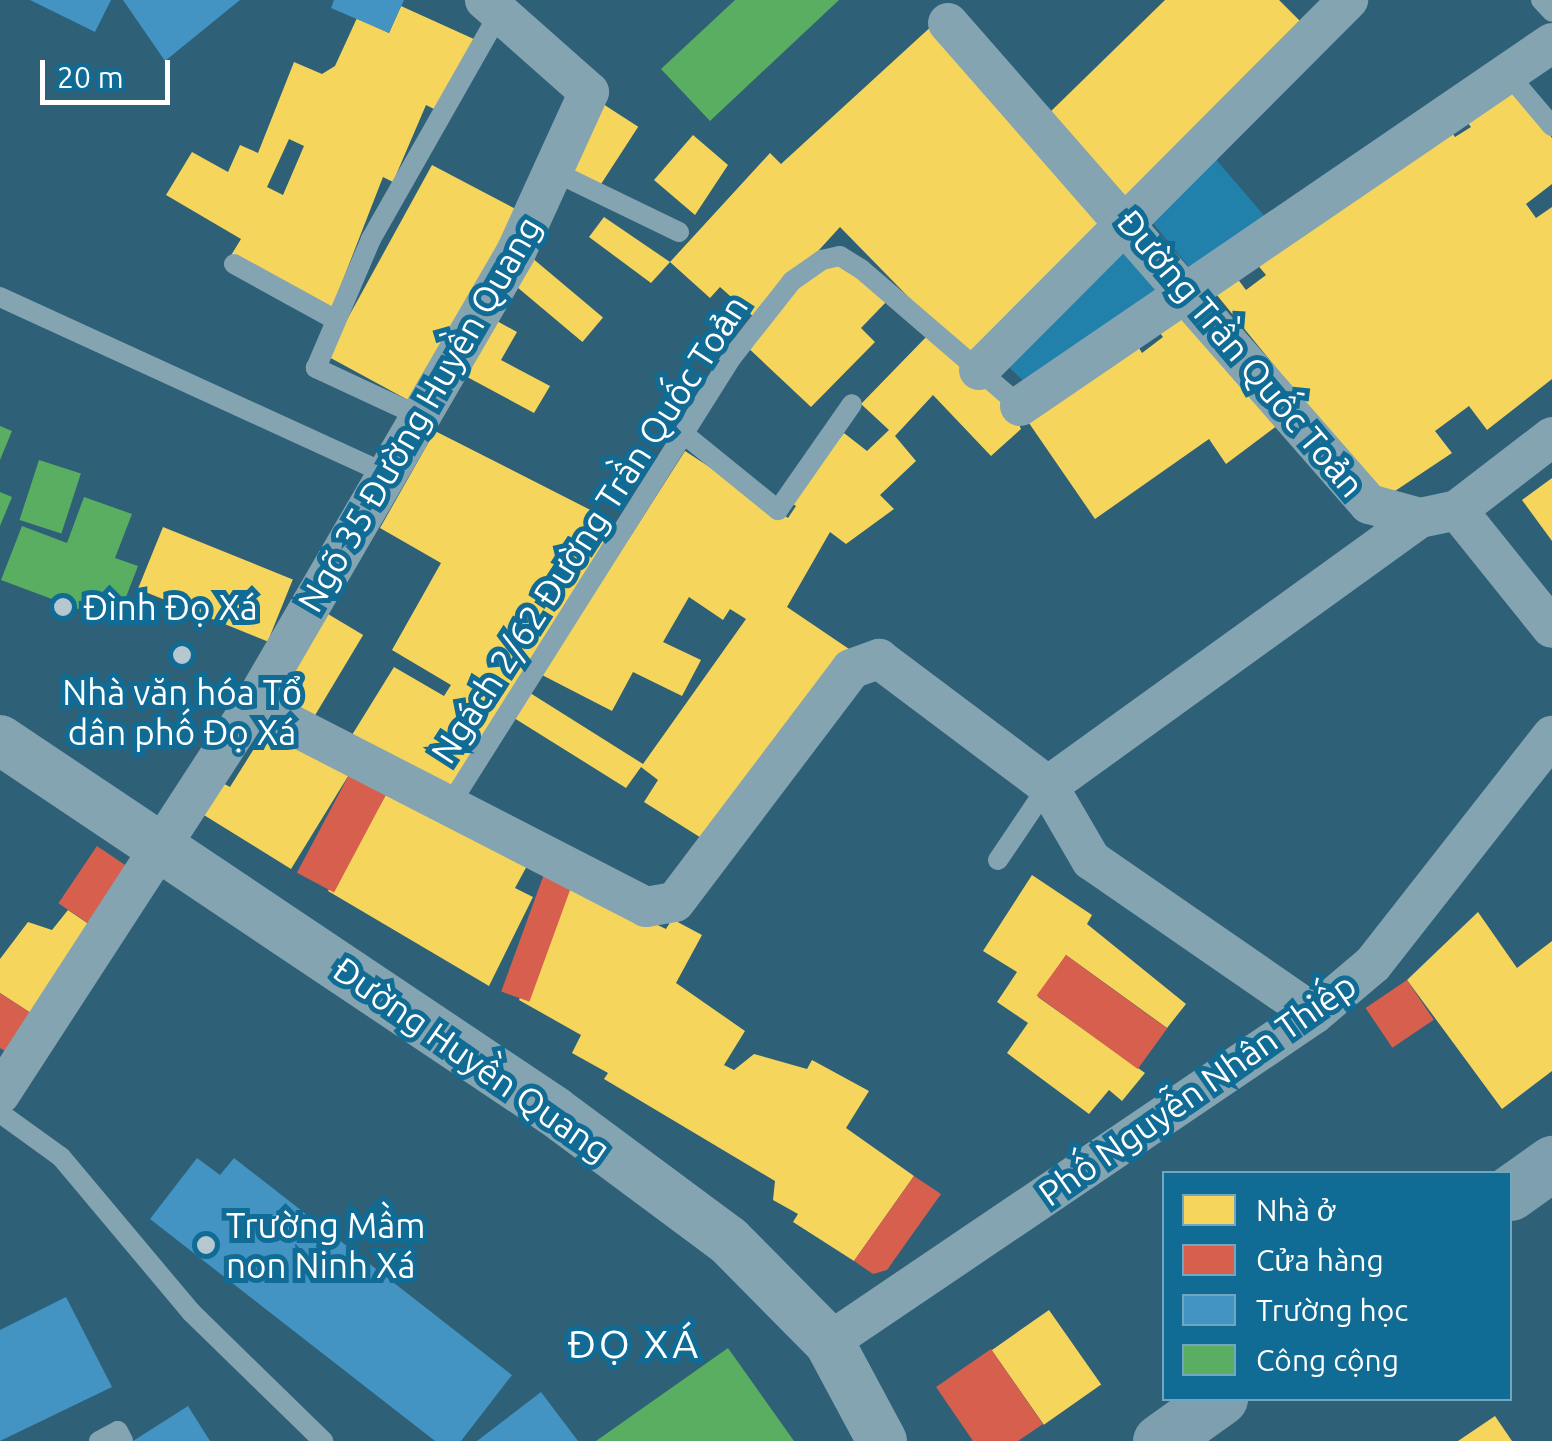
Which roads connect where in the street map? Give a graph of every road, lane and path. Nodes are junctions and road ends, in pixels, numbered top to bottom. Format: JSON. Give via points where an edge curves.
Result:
{"nodes":[{"id":1,"x":1348,"y":0,"type":"edge"},
{"id":2,"x":1541,"y":0,"type":"edge"},
{"id":3,"x":492,"y":7,"type":"edge"},
{"id":4,"x":1552,"y":12,"type":"edge"},
{"id":5,"x":948,"y":23,"type":"dead end"},
{"id":6,"x":1552,"y":42,"type":"edge"},
{"id":7,"x":1508,"y":74,"type":"junction"},
{"id":8,"x":1552,"y":126,"type":"edge"},
{"id":9,"x":553,"y":171,"type":"junction"},
{"id":10,"x":1128,"y":218,"type":"junction"},
{"id":11,"x":679,"y":232,"type":"dead end"},
{"id":12,"x":234,"y":264,"type":"dead end"},
{"id":13,"x":1187,"y":287,"type":"junction"},
{"id":14,"x":0,"y":297,"type":"edge"},
{"id":15,"x":336,"y":320,"type":"junction"},
{"id":16,"x":979,"y":370,"type":"junction"},
{"id":17,"x":852,"y":404,"type":"dead end"},
{"id":18,"x":1020,"y":406,"type":"joint"},
{"id":19,"x":419,"y":416,"type":"junction"},
{"id":20,"x":684,"y":434,"type":"junction"},
{"id":21,"x":1552,"y":437,"type":"edge"},
{"id":22,"x":386,"y":474,"type":"junction"},
{"id":23,"x":1438,"y":514,"type":"junction"},
{"id":24,"x":1552,"y":628,"type":"edge"},
{"id":25,"x":253,"y":706,"type":"junction"},
{"id":26,"x":1552,"y":736,"type":"edge"},
{"id":27,"x":0,"y":740,"type":"edge"},
{"id":28,"x":1048,"y":786,"type":"junction"},
{"id":29,"x":449,"y":806,"type":"junction"},
{"id":30,"x":164,"y":849,"type":"junction"},
{"id":31,"x":998,"y":860,"type":"dead end"},
{"id":32,"x":1314,"y":1014,"type":"junction"},
{"id":33,"x":0,"y":1094,"type":"edge"},
{"id":34,"x":0,"y":1113,"type":"edge"},
{"id":35,"x":829,"y":1342,"type":"junction"},
{"id":36,"x":1216,"y":1401,"type":"edge"},
{"id":37,"x":98,"y":1441,"type":"edge"},
{"id":38,"x":123,"y":1441,"type":"edge"},
{"id":39,"x":323,"y":1441,"type":"edge"},
{"id":40,"x":882,"y":1441,"type":"edge"},
{"id":41,"x":1160,"y":1441,"type":"edge"}],
"edges":[{"from":1,"to":10,"type":"street"},
{"from":2,"to":4,"type":"lane"},
{"from":3,"to":9,"type":"street","name":"Ngõ 35 Đường Huyền Quang","via":[[589,92]]},
{"from":3,"to":15,"type":"lane"},
{"from":5,"to":10,"type":"street","name":"Đường Trần Quốc Toản"},
{"from":6,"to":7,"type":"street"},
{"from":7,"to":8,"type":"lane"},
{"from":7,"to":13,"type":"street"},
{"from":9,"to":11,"type":"lane"},
{"from":9,"to":19,"type":"street","name":"Ngõ 35 Đường Huyền Quang"},
{"from":10,"to":13,"type":"street","name":"Đường Trần Quốc Toản"},
{"from":10,"to":16,"type":"street"},
{"from":12,"to":15,"type":"lane"},
{"from":13,"to":18,"type":"street"},
{"from":13,"to":23,"type":"street","name":"Đường Trần Quốc Toản","via":[[1369,504]]},
{"from":14,"to":22,"type":"lane"},
{"from":15,"to":19,"type":"lane","via":[[316,368]]},
{"from":16,"to":18,"type":"lane","name":"Ngách 2/62 Đường Trần Quốc Toản"},
{"from":16,"to":20,"type":"lane","name":"Ngách 2/62 Đường Trần Quốc Toản","via":[[840,256],[822,260],[780,296]]},
{"from":17,"to":20,"type":"lane","via":[[778,510]]},
{"from":19,"to":22,"type":"street","name":"Ngõ 35 Đường Huyền Quang"},
{"from":20,"to":29,"type":"lane","name":"Ngách 2/62 Đường Trần Quốc Toản"},
{"from":21,"to":23,"type":"street"},
{"from":22,"to":25,"type":"street","name":"Ngõ 35 Đường Huyền Quang"},
{"from":23,"to":24,"type":"street"},
{"from":23,"to":28,"type":"street"},
{"from":25,"to":29,"type":"street"},
{"from":25,"to":30,"type":"street","name":"Ngõ 35 Đường Huyền Quang"},
{"from":26,"to":32,"type":"street","name":"Phố Nguyễn Nhân Thiếp","via":[[1392,947]]},
{"from":27,"to":30,"type":"street","name":"Đường Huyền Quang"},
{"from":28,"to":29,"type":"street","via":[[879,659],[851,669],[674,902],[646,906]]},
{"from":28,"to":31,"type":"lane"},
{"from":28,"to":32,"type":"street","via":[[1091,860]]},
{"from":30,"to":33,"type":"street","name":"Ngõ 35 Đường Huyền Quang"},
{"from":30,"to":35,"type":"street","name":"Đường Huyền Quang","via":[[713,1229]]},
{"from":32,"to":35,"type":"street","name":"Phố Nguyễn Nhân Thiếp"},
{"from":34,"to":39,"type":"lane","via":[[61,1157],[191,1312]]},
{"from":35,"to":40,"type":"street","name":"Đường Huyền Quang"},
{"from":36,"to":41,"type":"main road"},
{"from":37,"to":38,"type":"lane","via":[[118,1431]]}]}
